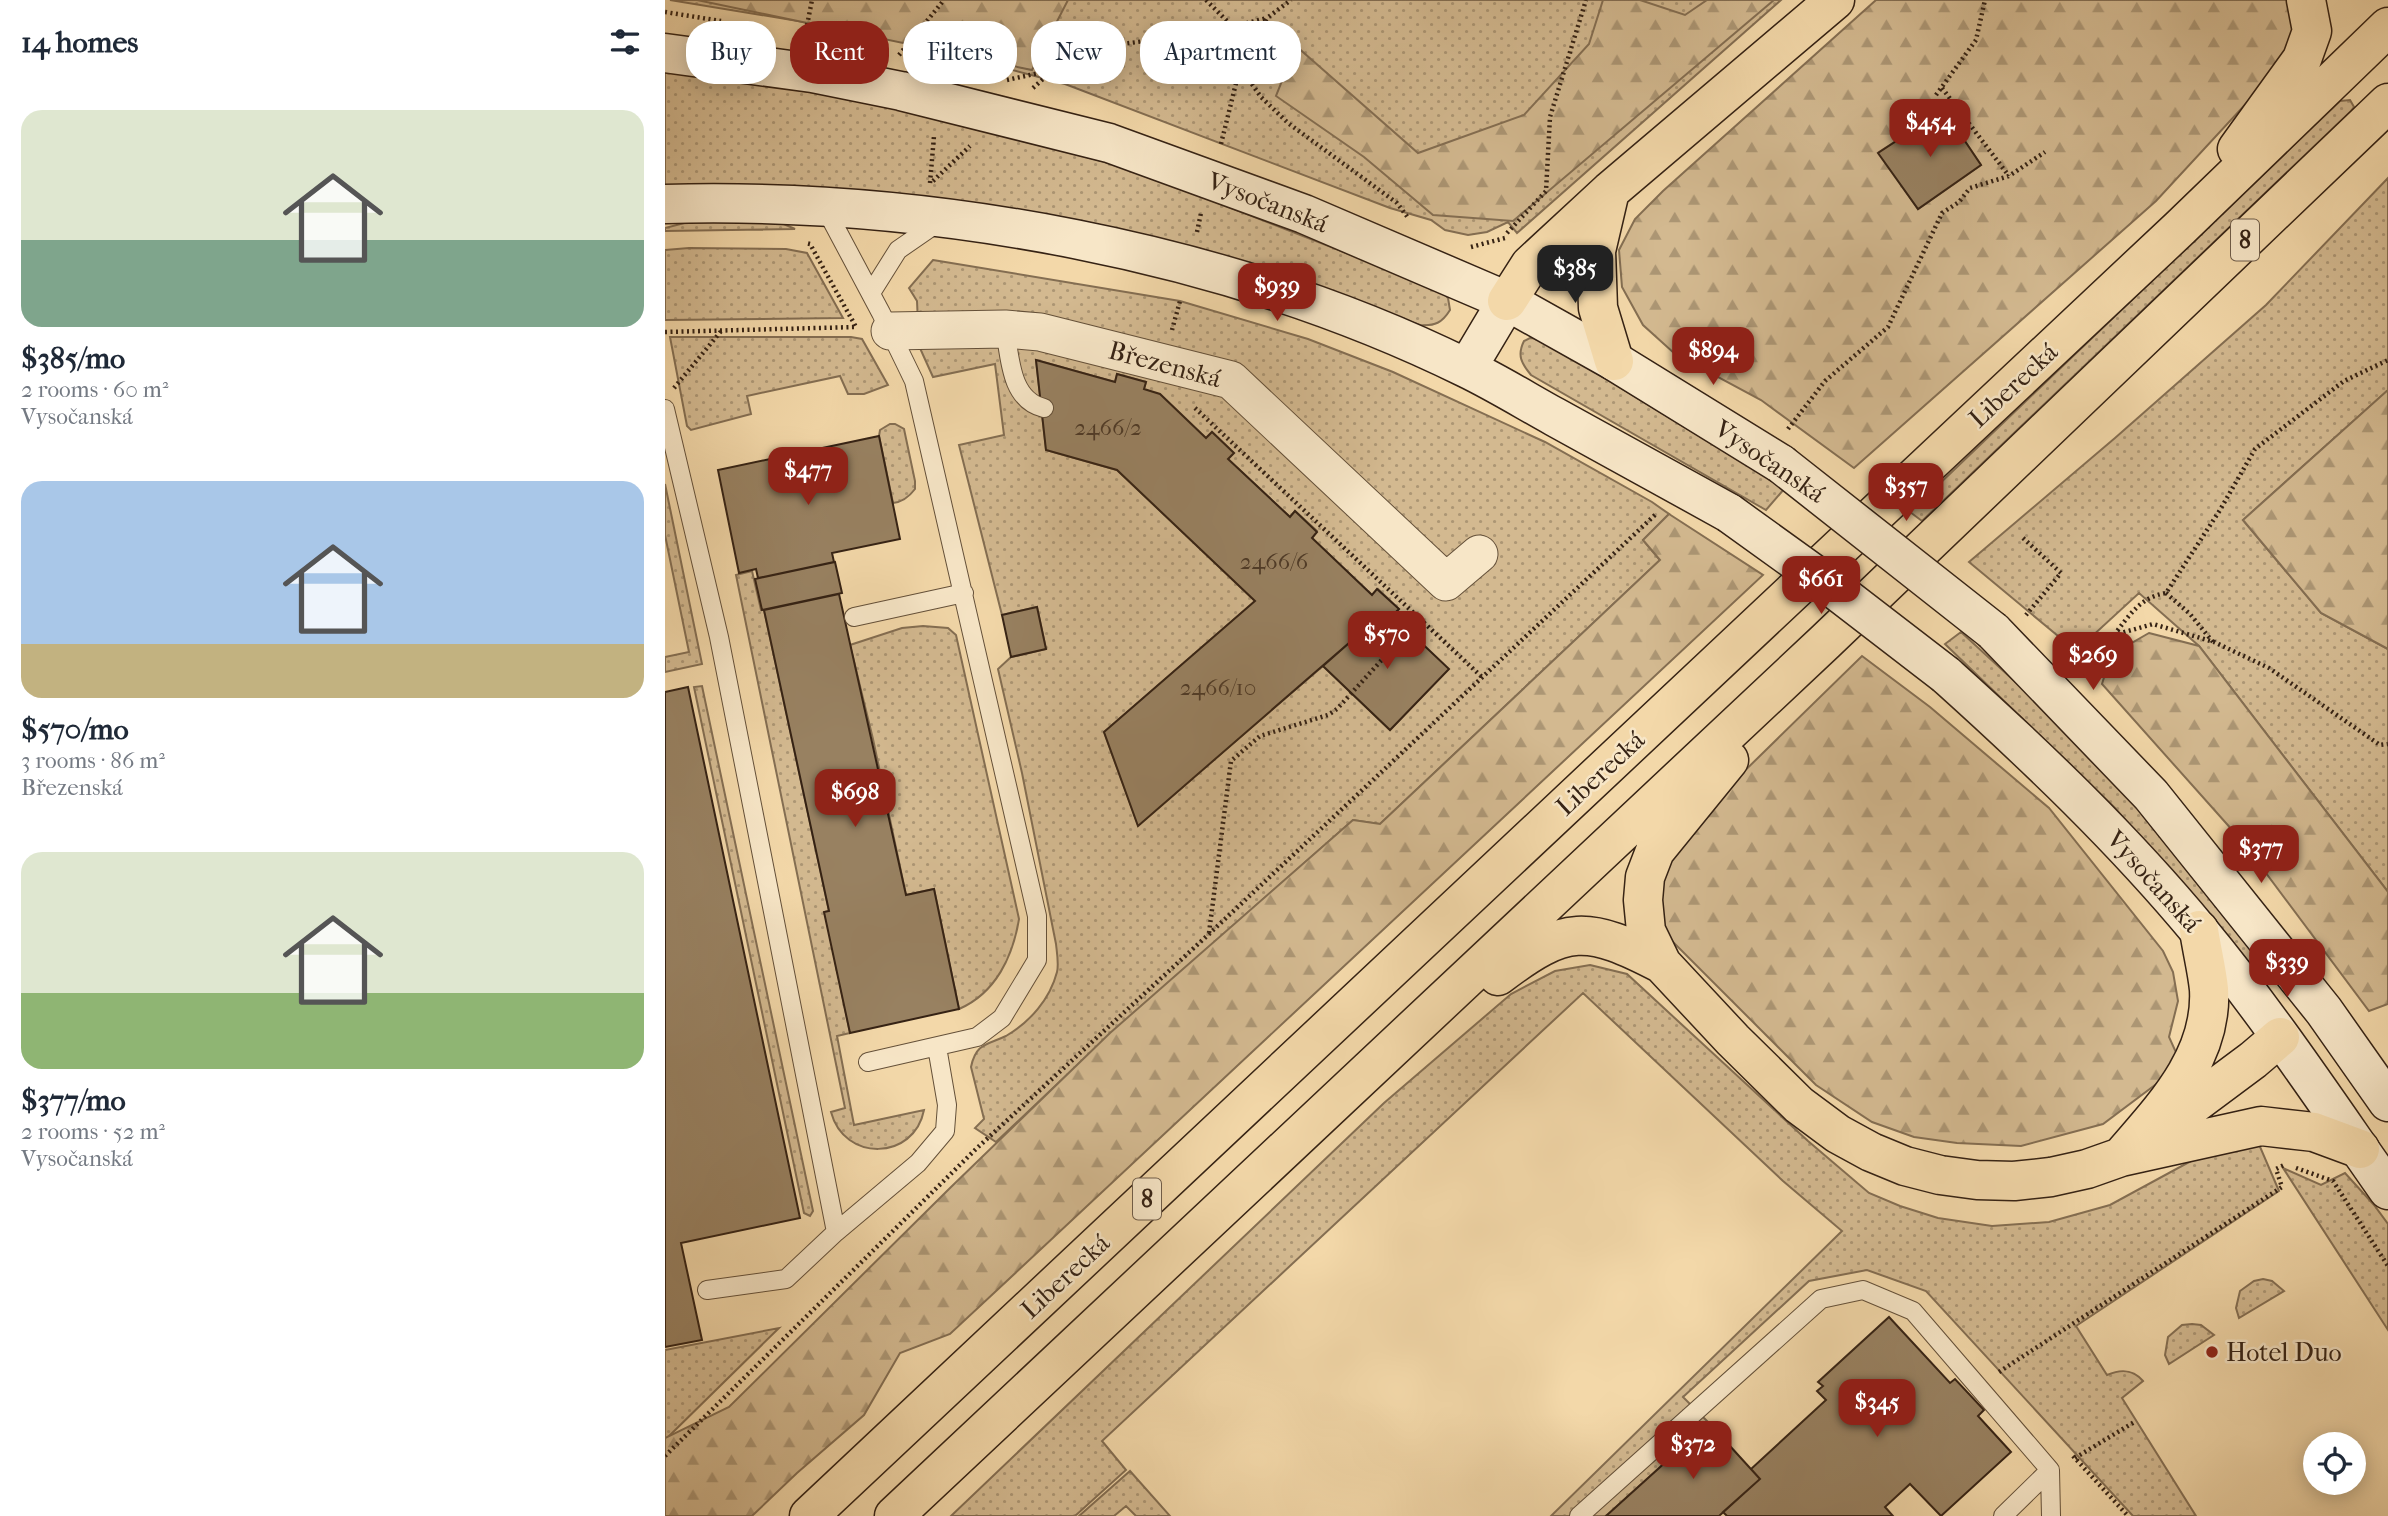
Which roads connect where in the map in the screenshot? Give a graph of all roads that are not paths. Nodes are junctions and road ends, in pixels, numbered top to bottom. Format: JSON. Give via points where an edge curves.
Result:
{"nodes":[{"id":1,"x":1835,"y":0,"type":"edge"},
{"id":2,"x":2306,"y":0,"type":"edge"},
{"id":3,"x":2388,"y":27,"type":"edge"},
{"id":4,"x":665,"y":53,"type":"edge"},
{"id":5,"x":2388,"y":103,"type":"edge"},
{"id":6,"x":1610,"y":191,"type":"junction"},
{"id":7,"x":665,"y":204,"type":"edge"},
{"id":8,"x":824,"y":206,"type":"junction"},
{"id":9,"x":935,"y":218,"type":"junction"},
{"id":10,"x":2180,"y":228,"type":"junction"},
{"id":11,"x":871,"y":293,"type":"junction"},
{"id":12,"x":1507,"y":301,"type":"junction"},
{"id":13,"x":1005,"y":329,"type":"junction"},
{"id":14,"x":890,"y":331,"type":"junction"},
{"id":15,"x":1614,"y":360,"type":"junction"},
{"id":16,"x":1468,"y":368,"type":"junction"},
{"id":17,"x":1044,"y":408,"type":"dead end"},
{"id":18,"x":665,"y":409,"type":"edge"},
{"id":19,"x":1479,"y":554,"type":"dead end"},
{"id":20,"x":964,"y":593,"type":"junction"},
{"id":21,"x":854,"y":617,"type":"dead end"},
{"id":22,"x":1825,"y":642,"type":"junction"},
{"id":23,"x":2199,"y":930,"type":"junction"},
{"id":24,"x":1662,"y":964,"type":"junction"},
{"id":25,"x":2324,"y":1011,"type":"junction"},
{"id":26,"x":2280,"y":1037,"type":"junction"},
{"id":27,"x":937,"y":1047,"type":"junction"},
{"id":28,"x":868,"y":1062,"type":"dead end"},
{"id":29,"x":1338,"y":1100,"type":"junction"},
{"id":30,"x":2388,"y":1102,"type":"edge"},
{"id":31,"x":2360,"y":1149,"type":"junction"},
{"id":32,"x":2121,"y":1157,"type":"junction"},
{"id":33,"x":2388,"y":1190,"type":"edge"},
{"id":34,"x":836,"y":1232,"type":"junction"},
{"id":35,"x":708,"y":1290,"type":"dead end"},
{"id":36,"x":2050,"y":1471,"type":"junction"},
{"id":37,"x":810,"y":1516,"type":"edge"},
{"id":38,"x":894,"y":1516,"type":"edge"},
{"id":39,"x":1579,"y":1516,"type":"edge"},
{"id":40,"x":2003,"y":1516,"type":"edge"},
{"id":41,"x":2051,"y":1516,"type":"edge"}],
"edges":[{"from":1,"to":6,"type":"highway"},
{"from":2,"to":10,"type":"highway","via":[[2312,31],[2302,59]]},
{"from":3,"to":10,"type":"highway","name":"Liberecká","number":"8"},
{"from":4,"to":12,"type":"main road","name":"Vysočanská","via":[[812,73],[1109,143],[1304,214]]},
{"from":5,"to":22,"type":"highway","number":"8"},
{"from":6,"to":12,"type":"highway","via":[[1530,265]]},
{"from":6,"to":15,"type":"highway","via":[[1596,261],[1600,317]]},
{"from":7,"to":8,"type":"main road","name":"Vysočanská"},
{"from":8,"to":9,"type":"main road","name":"Vysočanská"},
{"from":8,"to":11,"type":"lane"},
{"from":9,"to":11,"type":"lane","via":[[898,250]]},
{"from":9,"to":16,"type":"main road","name":"Vysočanská","via":[[1033,232],[1177,264],[1287,295]]},
{"from":10,"to":37,"type":"highway","name":"Liberecká","number":"8"},
{"from":11,"to":14,"type":"lane"},
{"from":12,"to":15,"type":"main road","name":"Vysočanská"},
{"from":12,"to":16,"type":"main road"},
{"from":13,"to":14,"type":"street","name":"Březenská"},
{"from":13,"to":17,"type":"lane","via":[[1016,386],[1025,398]]},
{"from":13,"to":19,"type":"street","name":"Březenská","via":[[1040,332],[1231,380],[1437,604]]},
{"from":14,"to":20,"type":"lane","via":[[914,382]]},
{"from":15,"to":25,"type":"main road","name":"Vysočanská","bridge":true,"via":[[1783,448],[2007,626],[2151,795]]},
{"from":16,"to":23,"type":"main road","name":"Vysočanská","bridge":true,"via":[[1729,513],[1833,588],[1946,675],[2035,755]]},
{"from":18,"to":34,"type":"lane","via":[[719,637]]},
{"from":20,"to":21,"type":"lane"},
{"from":20,"to":27,"type":"lane","via":[[1037,916],[1037,960],[1002,1018],[977,1037]]},
{"from":22,"to":24,"type":"highway","via":[[1655,851],[1645,877],[1643,900],[1646,931]]},
{"from":22,"to":29,"type":"highway","number":"8"},
{"from":23,"to":26,"type":"main road","name":"Vysočanská"},
{"from":23,"to":32,"type":"highway","via":[[2209,998],[2197,1055],[2174,1096]]},
{"from":24,"to":29,"type":"highway","via":[[1606,937],[1555,940],[1527,954]]},
{"from":24,"to":32,"type":"highway","via":[[1799,1105],[1871,1152],[1940,1175],[2014,1181],[2063,1175]]},
{"from":25,"to":26,"type":"main road"},
{"from":25,"to":30,"type":"main road","name":"Vysočanská"},
{"from":26,"to":31,"type":"main road","name":"Vysočanská"},
{"from":26,"to":32,"type":"highway"},
{"from":27,"to":28,"type":"lane"},
{"from":27,"to":34,"type":"lane","via":[[947,1105],[944,1130],[919,1163]]},
{"from":29,"to":38,"type":"highway","number":"8"},
{"from":31,"to":32,"type":"highway","via":[[2314,1132],[2260,1126]]},
{"from":31,"to":33,"type":"main road","name":"Vysočanská"},
{"from":34,"to":35,"type":"lane","via":[[786,1279]]},
{"from":36,"to":39,"type":"lane","via":[[1913,1311],[1863,1290],[1821,1299]]},
{"from":36,"to":40,"type":"lane"},
{"from":36,"to":41,"type":"lane"}]}
